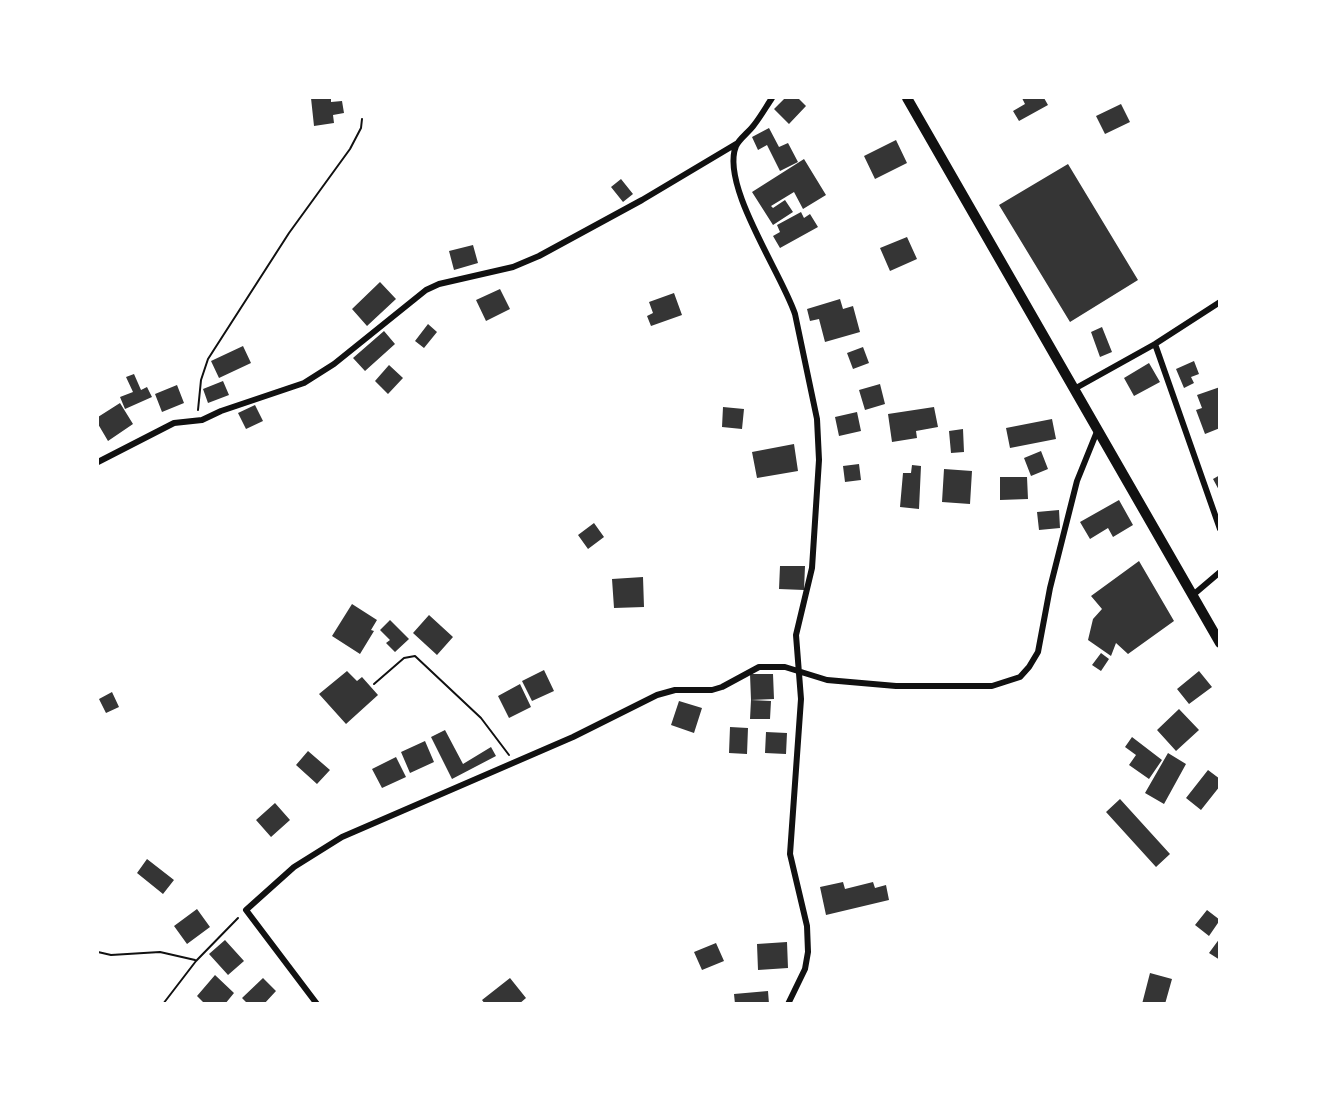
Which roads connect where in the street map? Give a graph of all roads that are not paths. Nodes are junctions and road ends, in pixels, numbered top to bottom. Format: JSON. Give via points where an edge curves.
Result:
{"nodes":[{"id":1,"x":772,"y":98,"type":"edge"},
{"id":2,"x":907,"y":98,"type":"edge"},
{"id":3,"x":736,"y":144,"type":"junction"},
{"id":4,"x":1220,"y":302,"type":"edge"},
{"id":5,"x":1155,"y":344,"type":"junction"},
{"id":6,"x":1076,"y":388,"type":"junction"},
{"id":7,"x":1099,"y":428,"type":"junction"},
{"id":8,"x":98,"y":462,"type":"edge"},
{"id":9,"x":1220,"y":529,"type":"edge"},
{"id":10,"x":1220,"y":572,"type":"edge"},
{"id":11,"x":1193,"y":595,"type":"junction"},
{"id":12,"x":1220,"y":643,"type":"edge"},
{"id":13,"x":801,"y":671,"type":"junction"},
{"id":14,"x":316,"y":1004,"type":"edge"},
{"id":15,"x":788,"y":1004,"type":"edge"}],
"edges":[{"from":1,"to":3,"type":"street","via":[[754,126]]},
{"from":2,"to":6,"type":"main road"},
{"from":3,"to":8,"type":"street","via":[[539,256],[513,267],[426,290],[334,364],[304,383],[198,420],[174,423]]},
{"from":3,"to":13,"type":"street","via":[[734,175],[790,297],[817,420],[819,460],[813,557],[796,635]]},
{"from":4,"to":5,"type":"street"},
{"from":5,"to":6,"type":"street"},
{"from":5,"to":9,"type":"street"},
{"from":6,"to":7,"type":"main road"},
{"from":7,"to":11,"type":"main road"},
{"from":7,"to":13,"type":"street","via":[[1077,481],[1038,652],[1020,677],[992,686],[916,687],[827,680]]},
{"from":10,"to":11,"type":"street"},
{"from":11,"to":12,"type":"main road"},
{"from":13,"to":14,"type":"street","via":[[759,667],[722,687],[657,695],[573,737],[342,837],[294,867],[246,910]]},
{"from":13,"to":15,"type":"street","via":[[790,854],[807,926],[808,952],[805,969]]}]}
